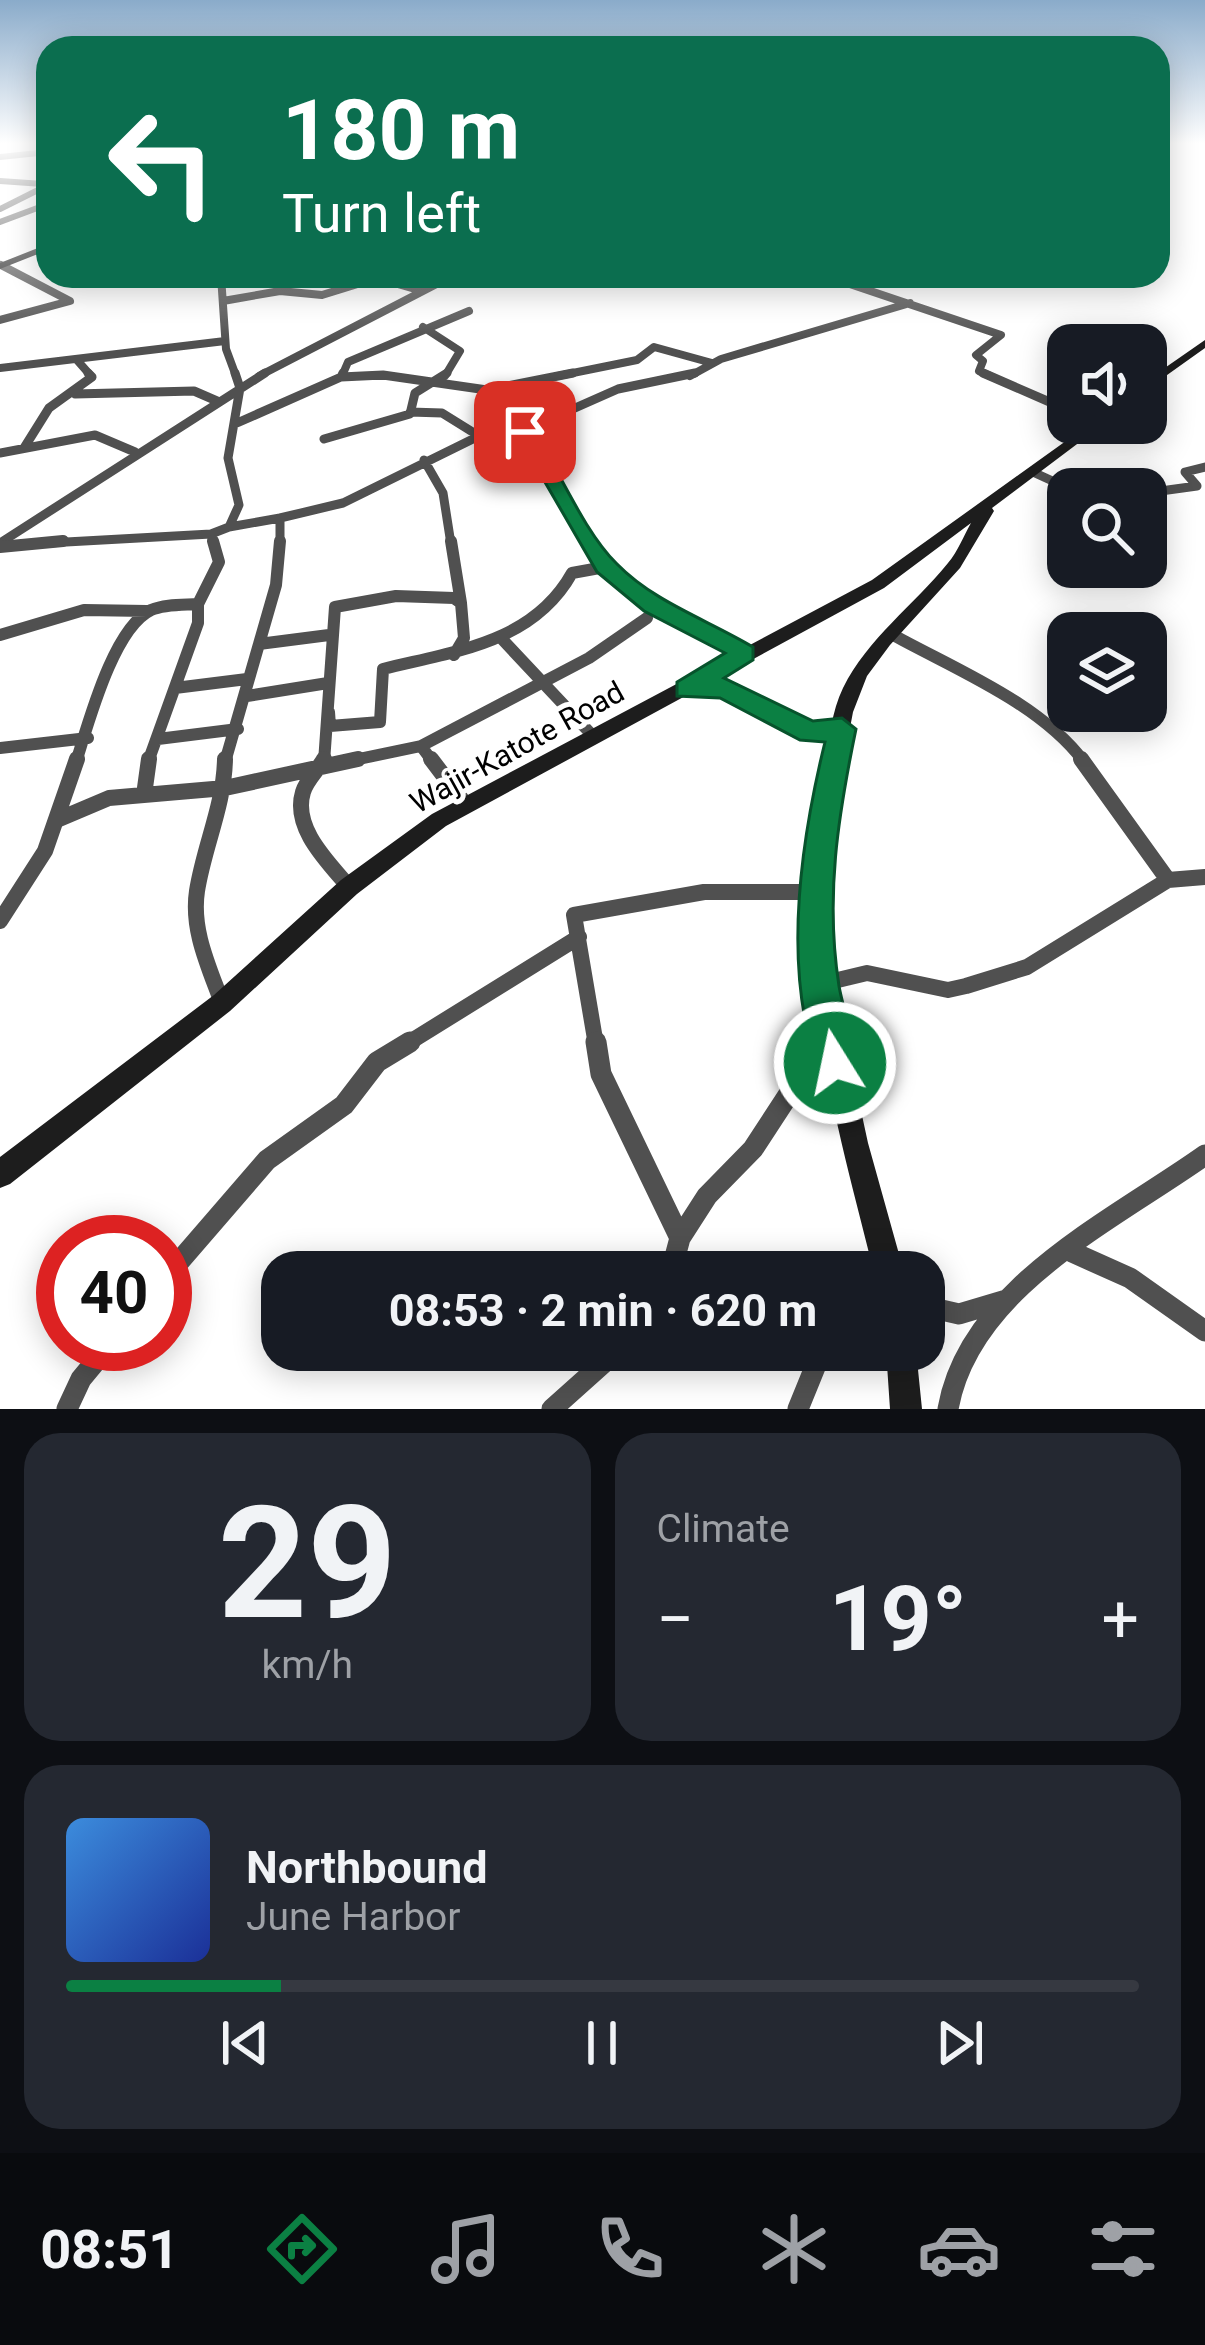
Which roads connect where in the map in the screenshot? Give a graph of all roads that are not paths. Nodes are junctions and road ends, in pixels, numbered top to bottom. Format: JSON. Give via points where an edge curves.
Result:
{"nodes":[{"id":1,"x":34,"y":210,"type":"edge"},
{"id":2,"x":0,"y":222,"type":"edge"},
{"id":3,"x":36,"y":252,"type":"edge"},
{"id":4,"x":3,"y":264,"type":"edge"},
{"id":5,"x":36,"y":280,"type":"edge"},
{"id":6,"x":49,"y":288,"type":"edge"},
{"id":7,"x":222,"y":288,"type":"edge"},
{"id":8,"x":347,"y":288,"type":"edge"},
{"id":9,"x":412,"y":288,"type":"edge"},
{"id":10,"x":428,"y":288,"type":"edge"},
{"id":11,"x":863,"y":288,"type":"edge"},
{"id":12,"x":422,"y":291,"type":"junction"},
{"id":13,"x":223,"y":301,"type":"junction"},
{"id":14,"x":910,"y":303,"type":"junction"},
{"id":15,"x":469,"y":311,"type":"dead end"},
{"id":16,"x":0,"y":320,"type":"edge"},
{"id":17,"x":424,"y":326,"type":"junction"},
{"id":18,"x":225,"y":341,"type":"junction"},
{"id":19,"x":1205,"y":343,"type":"edge"},
{"id":20,"x":77,"y":360,"type":"junction"},
{"id":21,"x":712,"y":363,"type":"junction"},
{"id":22,"x":0,"y":368,"type":"edge"},
{"id":23,"x":1167,"y":371,"type":"edge"},
{"id":24,"x":341,"y":376,"type":"junction"},
{"id":25,"x":439,"y":380,"type":"junction"},
{"id":26,"x":240,"y":388,"type":"junction"},
{"id":27,"x":75,"y":394,"type":"junction"},
{"id":28,"x":218,"y":401,"type":"junction"},
{"id":29,"x":1047,"y":401,"type":"edge"},
{"id":30,"x":410,"y":412,"type":"junction"},
{"id":31,"x":237,"y":423,"type":"junction"},
{"id":32,"x":518,"y":425,"type":"junction"},
{"id":33,"x":479,"y":436,"type":"junction"},
{"id":34,"x":324,"y":439,"type":"dead end"},
{"id":35,"x":1072,"y":444,"type":"edge"},
{"id":36,"x":24,"y":448,"type":"junction"},
{"id":37,"x":135,"y":452,"type":"junction"},
{"id":38,"x":0,"y":453,"type":"edge"},
{"id":39,"x":424,"y":460,"type":"junction"},
{"id":40,"x":1205,"y":467,"type":"edge"},
{"id":41,"x":1035,"y":473,"type":"junction"},
{"id":42,"x":1047,"y":478,"type":"edge"},
{"id":43,"x":1167,"y":490,"type":"edge"},
{"id":44,"x":1004,"y":493,"type":"junction"},
{"id":45,"x":280,"y":518,"type":"junction"},
{"id":46,"x":229,"y":527,"type":"junction"},
{"id":47,"x":211,"y":534,"type":"junction"},
{"id":48,"x":0,"y":545,"type":"edge"},
{"id":49,"x":605,"y":567,"type":"junction"},
{"id":50,"x":198,"y":604,"type":"junction"},
{"id":51,"x":460,"y":604,"type":"junction"},
{"id":52,"x":152,"y":611,"type":"junction"},
{"id":53,"x":647,"y":618,"type":"dead end"},
{"id":54,"x":0,"y":634,"type":"edge"},
{"id":55,"x":329,"y":635,"type":"junction"},
{"id":56,"x":895,"y":636,"type":"junction"},
{"id":57,"x":502,"y":639,"type":"junction"},
{"id":58,"x":259,"y":644,"type":"junction"},
{"id":59,"x":744,"y":653,"type":"junction"},
{"id":60,"x":454,"y":655,"type":"junction"},
{"id":61,"x":541,"y":680,"type":"junction"},
{"id":62,"x":328,"y":683,"type":"junction"},
{"id":63,"x":247,"y":687,"type":"junction"},
{"id":64,"x":175,"y":688,"type":"junction"},
{"id":65,"x":686,"y":689,"type":"junction"},
{"id":66,"x":238,"y":729,"type":"junction"},
{"id":67,"x":842,"y":729,"type":"junction"},
{"id":68,"x":593,"y":736,"type":"junction"},
{"id":69,"x":88,"y":738,"type":"junction"},
{"id":70,"x":158,"y":739,"type":"junction"},
{"id":71,"x":421,"y":746,"type":"junction"},
{"id":72,"x":0,"y":748,"type":"edge"},
{"id":73,"x":324,"y":764,"type":"junction"},
{"id":74,"x":225,"y":788,"type":"junction"},
{"id":75,"x":144,"y":795,"type":"junction"},
{"id":76,"x":465,"y":804,"type":"junction"},
{"id":77,"x":57,"y":820,"type":"junction"},
{"id":78,"x":1205,"y":877,"type":"edge"},
{"id":79,"x":1168,"y":880,"type":"junction"},
{"id":80,"x":350,"y":887,"type":"junction"},
{"id":81,"x":814,"y":892,"type":"junction"},
{"id":82,"x":0,"y":921,"type":"edge"},
{"id":83,"x":579,"y":937,"type":"junction"},
{"id":84,"x":821,"y":984,"type":"junction"},
{"id":85,"x":222,"y":1003,"type":"junction"},
{"id":86,"x":835,"y":1063,"type":"junction"},
{"id":87,"x":1205,"y":1155,"type":"edge"},
{"id":88,"x":0,"y":1174,"type":"edge"},
{"id":89,"x":680,"y":1238,"type":"junction"},
{"id":90,"x":192,"y":1247,"type":"edge"},
{"id":91,"x":677,"y":1251,"type":"edge"},
{"id":92,"x":884,"y":1251,"type":"edge"},
{"id":93,"x":1072,"y":1252,"type":"junction"},
{"id":94,"x":1015,"y":1297,"type":"junction"},
{"id":95,"x":945,"y":1310,"type":"edge"},
{"id":96,"x":1205,"y":1331,"type":"edge"},
{"id":97,"x":88,"y":1371,"type":"edge"},
{"id":98,"x":595,"y":1371,"type":"edge"},
{"id":99,"x":813,"y":1371,"type":"edge"},
{"id":100,"x":903,"y":1371,"type":"edge"},
{"id":101,"x":67,"y":1409,"type":"edge"},
{"id":102,"x":552,"y":1409,"type":"edge"},
{"id":103,"x":798,"y":1409,"type":"edge"},
{"id":104,"x":907,"y":1409,"type":"edge"},
{"id":105,"x":948,"y":1409,"type":"edge"}],
"edges":[{"from":1,"to":2,"type":"street"},
{"from":3,"to":4,"type":"street"},
{"from":4,"to":5,"type":"street"},
{"from":6,"to":16,"type":"street","via":[[70,301]]},
{"from":7,"to":13,"type":"street"},
{"from":8,"to":13,"type":"street"},
{"from":9,"to":12,"type":"street"},
{"from":10,"to":12,"type":"street"},
{"from":11,"to":14,"type":"street"},
{"from":12,"to":26,"type":"street"},
{"from":13,"to":18,"type":"street"},
{"from":14,"to":21,"type":"street"},
{"from":14,"to":29,"type":"street","via":[[1000,335],[976,355],[979,371]]},
{"from":15,"to":17,"type":"street"},
{"from":17,"to":24,"type":"street","via":[[346,364]]},
{"from":17,"to":25,"type":"street","via":[[460,351]]},
{"from":18,"to":20,"type":"street"},
{"from":18,"to":26,"type":"street"},
{"from":19,"to":23,"type":"street"},
{"from":20,"to":22,"type":"street"},
{"from":20,"to":27,"type":"street","via":[[93,374]]},
{"from":21,"to":25,"type":"street","via":[[654,347],[638,360],[487,390]]},
{"from":21,"to":32,"type":"street","via":[[684,379],[618,389]]},
{"from":24,"to":25,"type":"street"},
{"from":24,"to":31,"type":"street"},
{"from":25,"to":30,"type":"street","via":[[416,393]]},
{"from":26,"to":28,"type":"street"},
{"from":26,"to":31,"type":"street"},
{"from":27,"to":28,"type":"street","via":[[194,391]]},
{"from":27,"to":36,"type":"street","via":[[50,408]]},
{"from":28,"to":37,"type":"street"},
{"from":30,"to":33,"type":"street","via":[[442,413]]},
{"from":30,"to":34,"type":"street","via":[[382,427],[352,423]]},
{"from":31,"to":46,"type":"street","via":[[228,458],[239,506]]},
{"from":32,"to":33,"type":"street"},
{"from":32,"to":49,"type":"street"},
{"from":33,"to":39,"type":"street"},
{"from":35,"to":41,"type":"street","name":"Wajir-Katote Road"},
{"from":36,"to":37,"type":"street","via":[[100,435]]},
{"from":36,"to":38,"type":"street"},
{"from":37,"to":48,"type":"street"},
{"from":39,"to":45,"type":"street","via":[[343,503]]},
{"from":39,"to":51,"type":"street","via":[[443,493]]},
{"from":40,"to":43,"type":"street","via":[[1186,472],[1197,486]]},
{"from":41,"to":42,"type":"street"},
{"from":41,"to":44,"type":"street","name":"Wajir-Katote Road"},
{"from":44,"to":56,"type":"street"},
{"from":44,"to":59,"type":"street","name":"Wajir-Katote Road","via":[[878,584]]},
{"from":45,"to":46,"type":"street"},
{"from":45,"to":58,"type":"street","via":[[276,585]]},
{"from":46,"to":47,"type":"street"},
{"from":47,"to":48,"type":"street"},
{"from":47,"to":50,"type":"street","via":[[219,562]]},
{"from":49,"to":57,"type":"street","via":[[572,573],[556,602]]},
{"from":49,"to":59,"type":"street","via":[[653,606]]},
{"from":50,"to":52,"type":"street"},
{"from":50,"to":64,"type":"street"},
{"from":51,"to":55,"type":"street","via":[[439,597],[347,601],[335,607]]},
{"from":51,"to":60,"type":"street","via":[[464,638]]},
{"from":52,"to":54,"type":"street","via":[[84,610]]},
{"from":52,"to":69,"type":"street","via":[[137,621],[104,683]]},
{"from":53,"to":61,"type":"street"},
{"from":55,"to":58,"type":"street"},
{"from":55,"to":62,"type":"street"},
{"from":56,"to":67,"type":"street","via":[[869,658],[849,692]]},
{"from":56,"to":79,"type":"street","via":[[996,691],[1071,745]]},
{"from":57,"to":60,"type":"street"},
{"from":57,"to":61,"type":"street"},
{"from":58,"to":63,"type":"street"},
{"from":59,"to":65,"type":"street","name":"Wajir-Katote Road"},
{"from":60,"to":62,"type":"street","via":[[383,669],[380,722],[330,726]]},
{"from":61,"to":68,"type":"street"},
{"from":61,"to":71,"type":"street"},
{"from":62,"to":63,"type":"street"},
{"from":62,"to":73,"type":"street"},
{"from":63,"to":64,"type":"street"},
{"from":63,"to":66,"type":"street"},
{"from":64,"to":70,"type":"street"},
{"from":65,"to":67,"type":"street","via":[[724,688],[810,733]]},
{"from":65,"to":68,"type":"street","name":"Wajir-Katote Road"},
{"from":66,"to":70,"type":"street"},
{"from":66,"to":74,"type":"street","via":[[225,760]]},
{"from":67,"to":81,"type":"street"},
{"from":68,"to":76,"type":"street","name":"Wajir-Katote Road"},
{"from":69,"to":72,"type":"street"},
{"from":69,"to":77,"type":"street"},
{"from":70,"to":75,"type":"street"},
{"from":71,"to":73,"type":"street"},
{"from":71,"to":76,"type":"street"},
{"from":73,"to":74,"type":"street"},
{"from":73,"to":80,"type":"street","via":[[306,778],[299,811],[306,835]]},
{"from":74,"to":75,"type":"street"},
{"from":74,"to":85,"type":"street","via":[[194,910]]},
{"from":75,"to":77,"type":"street","via":[[109,798]]},
{"from":76,"to":80,"type":"street","name":"Wajir-Katote Road"},
{"from":77,"to":82,"type":"street"},
{"from":78,"to":79,"type":"street"},
{"from":79,"to":84,"type":"street","via":[[1027,967],[966,986],[947,990],[867,973]]},
{"from":80,"to":85,"type":"street","name":"Wajir-Katote Road"},
{"from":81,"to":83,"type":"street","via":[[704,892],[574,915]]},
{"from":81,"to":84,"type":"street"},
{"from":83,"to":89,"type":"street","via":[[601,1074]]},
{"from":83,"to":90,"type":"street","via":[[377,1062],[344,1105],[267,1160]]},
{"from":84,"to":86,"type":"street"},
{"from":85,"to":88,"type":"street","name":"Wajir-Katote Road"},
{"from":86,"to":89,"type":"street","via":[[802,1074]]},
{"from":86,"to":92,"type":"street"},
{"from":87,"to":93,"type":"street"},
{"from":89,"to":91,"type":"street"},
{"from":93,"to":94,"type":"street"},
{"from":93,"to":96,"type":"street","via":[[1130,1278]]},
{"from":94,"to":95,"type":"street"},
{"from":94,"to":105,"type":"street","via":[[978,1331],[955,1370]]},
{"from":97,"to":101,"type":"street"},
{"from":98,"to":102,"type":"street"},
{"from":99,"to":103,"type":"street"},
{"from":100,"to":104,"type":"street"}]}
